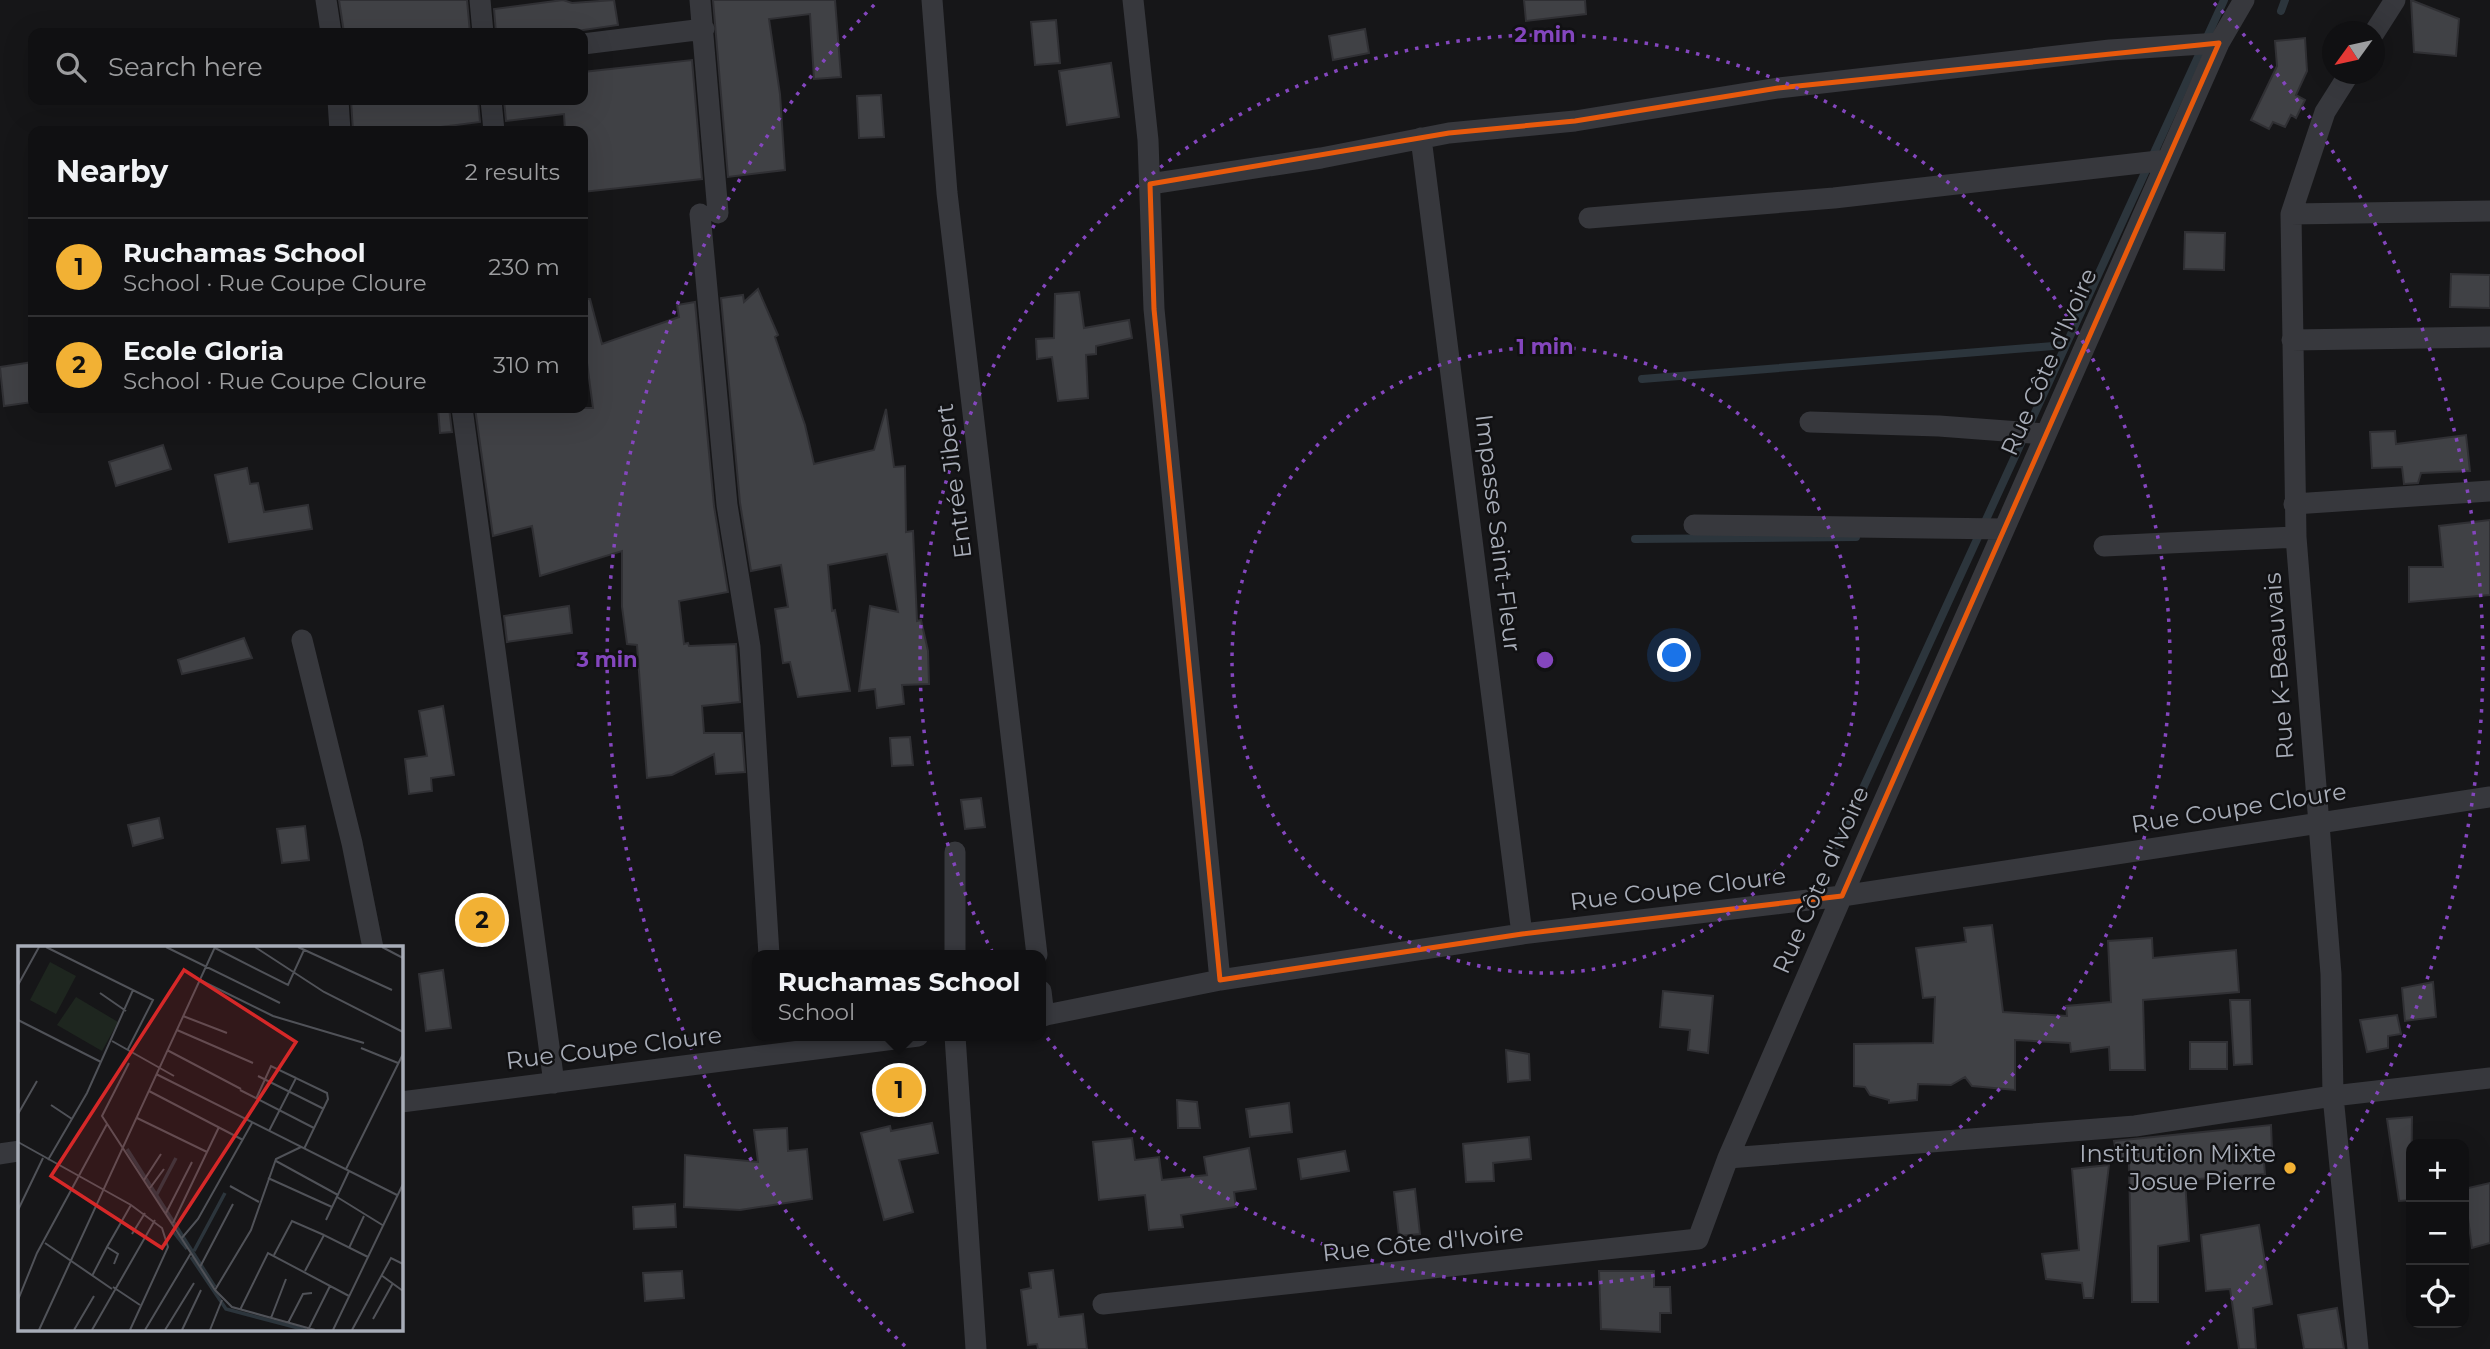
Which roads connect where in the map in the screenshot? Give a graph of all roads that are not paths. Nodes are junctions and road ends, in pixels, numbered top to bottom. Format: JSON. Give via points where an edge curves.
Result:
{"nodes":[{"id":1,"x":326,"y":0,"type":"edge"},
{"id":2,"x":480,"y":0,"type":"edge"},
{"id":3,"x":700,"y":0,"type":"edge"},
{"id":4,"x":932,"y":0,"type":"edge"},
{"id":5,"x":1133,"y":0,"type":"edge"},
{"id":6,"x":2244,"y":0,"type":"edge"},
{"id":7,"x":2395,"y":0,"type":"edge"},
{"id":8,"x":2382,"y":21,"type":"edge"},
{"id":9,"x":330,"y":28,"type":"edge"},
{"id":10,"x":483,"y":28,"type":"edge"},
{"id":11,"x":704,"y":29,"type":"junction"},
{"id":12,"x":588,"y":43,"type":"edge"},
{"id":13,"x":2219,"y":43,"type":"junction"},
{"id":14,"x":2343,"y":84,"type":"edge"},
{"id":15,"x":338,"y":105,"type":"edge"},
{"id":16,"x":491,"y":105,"type":"edge"},
{"id":17,"x":340,"y":126,"type":"edge"},
{"id":18,"x":494,"y":126,"type":"edge"},
{"id":19,"x":1421,"y":138,"type":"junction"},
{"id":20,"x":2167,"y":160,"type":"junction"},
{"id":21,"x":1150,"y":184,"type":"junction"},
{"id":22,"x":2490,"y":211,"type":"edge"},
{"id":23,"x":2291,"y":214,"type":"junction"},
{"id":24,"x":1589,"y":218,"type":"dead end"},
{"id":25,"x":2490,"y":337,"type":"edge"},
{"id":26,"x":2292,"y":340,"type":"junction"},
{"id":27,"x":463,"y":413,"type":"edge"},
{"id":28,"x":1810,"y":422,"type":"dead end"},
{"id":29,"x":2046,"y":434,"type":"junction"},
{"id":30,"x":2490,"y":491,"type":"edge"},
{"id":31,"x":2294,"y":504,"type":"junction"},
{"id":32,"x":1694,"y":525,"type":"dead end"},
{"id":33,"x":2004,"y":529,"type":"junction"},
{"id":34,"x":2296,"y":537,"type":"junction"},
{"id":35,"x":2104,"y":546,"type":"dead end"},
{"id":36,"x":302,"y":640,"type":"dead end"},
{"id":37,"x":2490,"y":797,"type":"edge"},
{"id":38,"x":2317,"y":822,"type":"junction"},
{"id":39,"x":955,"y":852,"type":"dead end"},
{"id":40,"x":1842,"y":895,"type":"junction"},
{"id":41,"x":1522,"y":934,"type":"junction"},
{"id":42,"x":373,"y":946,"type":"edge"},
{"id":43,"x":769,"y":950,"type":"edge"},
{"id":44,"x":955,"y":950,"type":"edge"},
{"id":45,"x":1036,"y":950,"type":"edge"},
{"id":46,"x":1220,"y":980,"type":"junction"},
{"id":47,"x":1046,"y":1015,"type":"edge"},
{"id":48,"x":838,"y":1041,"type":"edge"},
{"id":49,"x":955,"y":1041,"type":"edge"},
{"id":50,"x":774,"y":1045,"type":"edge"},
{"id":51,"x":2490,"y":1078,"type":"edge"},
{"id":52,"x":554,"y":1083,"type":"junction"},
{"id":53,"x":2333,"y":1096,"type":"junction"},
{"id":54,"x":402,"y":1102,"type":"edge"},
{"id":55,"x":1728,"y":1158,"type":"junction"},
{"id":56,"x":1103,"y":1304,"type":"dead end"},
{"id":57,"x":976,"y":1349,"type":"edge"},
{"id":58,"x":2358,"y":1349,"type":"edge"}],
"edges":[{"from":1,"to":9,"type":"street"},
{"from":2,"to":10,"type":"street"},
{"from":3,"to":11,"type":"street"},
{"from":4,"to":45,"type":"street","name":"Entrée Jibert","via":[[947,194]]},
{"from":5,"to":21,"type":"street"},
{"from":6,"to":13,"type":"street","name":"Rue Côte d'Ivoire"},
{"from":7,"to":8,"type":"street"},
{"from":11,"to":12,"type":"street"},
{"from":11,"to":43,"type":"street","via":[[709,214],[727,505],[750,647]]},
{"from":13,"to":19,"type":"street","via":[[2110,50],[1778,88],[1575,121]]},
{"from":13,"to":20,"type":"street","name":"Rue Côte d'Ivoire"},
{"from":14,"to":23,"type":"street","name":"Rue K-Beauvais","via":[[2325,112]]},
{"from":15,"to":17,"type":"street"},
{"from":16,"to":18,"type":"street"},
{"from":19,"to":21,"type":"street"},
{"from":19,"to":41,"type":"street","name":"Impasse Saint-Fleur"},
{"from":20,"to":24,"type":"street","via":[[1834,198]]},
{"from":20,"to":29,"type":"street","name":"Rue Côte d'Ivoire"},
{"from":21,"to":46,"type":"street","via":[[1154,309]]},
{"from":22,"to":23,"type":"street"},
{"from":23,"to":26,"type":"street","name":"Rue K-Beauvais"},
{"from":25,"to":26,"type":"street"},
{"from":26,"to":31,"type":"street","name":"Rue K-Beauvais"},
{"from":27,"to":52,"type":"street"},
{"from":28,"to":29,"type":"street"},
{"from":29,"to":33,"type":"street","name":"Rue Côte d'Ivoire"},
{"from":30,"to":31,"type":"street"},
{"from":31,"to":34,"type":"street","name":"Rue K-Beauvais"},
{"from":32,"to":33,"type":"street"},
{"from":33,"to":40,"type":"street","name":"Rue Côte d'Ivoire"},
{"from":34,"to":35,"type":"street"},
{"from":34,"to":38,"type":"street","name":"Rue K-Beauvais"},
{"from":36,"to":42,"type":"street"},
{"from":37,"to":38,"type":"street","name":"Rue Coupe Cloure"},
{"from":38,"to":40,"type":"street","name":"Rue Coupe Cloure"},
{"from":38,"to":53,"type":"street","name":"Rue K-Beauvais","via":[[2331,974]]},
{"from":39,"to":44,"type":"street"},
{"from":40,"to":41,"type":"street","name":"Rue Coupe Cloure"},
{"from":40,"to":55,"type":"street","name":"Rue Côte d'Ivoire"},
{"from":41,"to":46,"type":"street","name":"Rue Coupe Cloure"},
{"from":46,"to":47,"type":"street","name":"Rue Coupe Cloure"},
{"from":48,"to":50,"type":"street","name":"Rue Coupe Cloure"},
{"from":49,"to":57,"type":"street"},
{"from":50,"to":52,"type":"street","name":"Rue Coupe Cloure"},
{"from":51,"to":53,"type":"street"},
{"from":52,"to":54,"type":"street","name":"Rue Coupe Cloure"},
{"from":53,"to":55,"type":"street","via":[[2135,1126]]},
{"from":53,"to":58,"type":"street","name":"Rue K-Beauvais"},
{"from":55,"to":56,"type":"street","name":"Rue Côte d'Ivoire","via":[[1698,1239]]}]}
